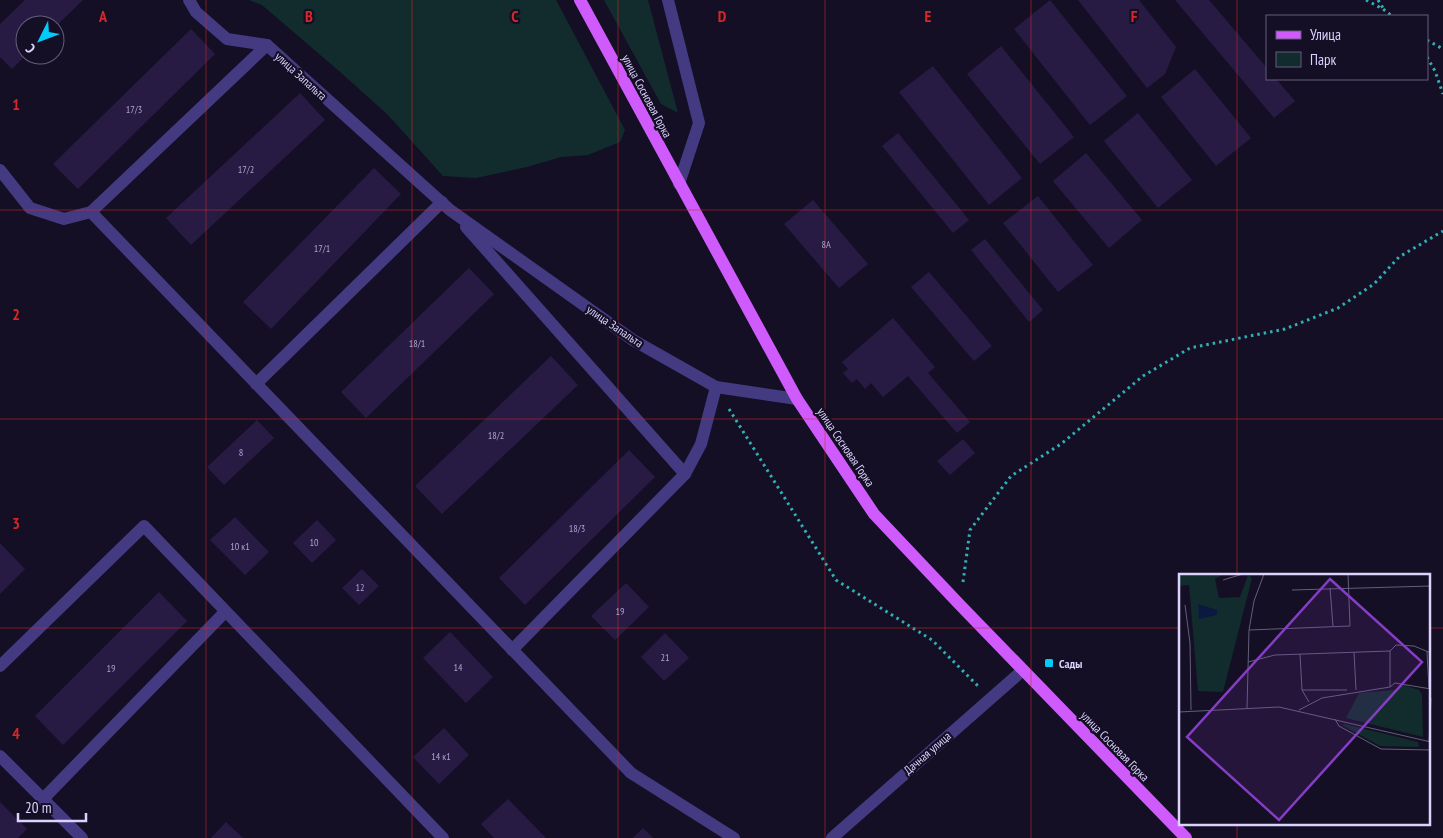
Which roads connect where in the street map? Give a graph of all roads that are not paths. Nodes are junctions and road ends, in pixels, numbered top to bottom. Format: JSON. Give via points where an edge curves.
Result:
{"nodes":[{"id":1,"x":189,"y":0,"type":"edge"},
{"id":2,"x":580,"y":0,"type":"edge"},
{"id":3,"x":668,"y":0,"type":"edge"},
{"id":4,"x":267,"y":45,"type":"junction"},
{"id":5,"x":0,"y":170,"type":"edge"},
{"id":6,"x":679,"y":184,"type":"junction"},
{"id":7,"x":446,"y":206,"type":"junction"},
{"id":8,"x":91,"y":212,"type":"junction"},
{"id":9,"x":256,"y":384,"type":"junction"},
{"id":10,"x":716,"y":388,"type":"junction"},
{"id":11,"x":797,"y":399,"type":"junction"},
{"id":12,"x":685,"y":474,"type":"junction"},
{"id":13,"x":225,"y":612,"type":"junction"},
{"id":14,"x":512,"y":650,"type":"junction"},
{"id":15,"x":0,"y":666,"type":"edge"},
{"id":16,"x":1024,"y":670,"type":"junction"},
{"id":17,"x":0,"y":756,"type":"edge"},
{"id":18,"x":43,"y":799,"type":"junction"},
{"id":19,"x":82,"y":838,"type":"edge"},
{"id":20,"x":443,"y":838,"type":"edge"},
{"id":21,"x":734,"y":838,"type":"edge"},
{"id":22,"x":832,"y":838,"type":"edge"},
{"id":23,"x":1186,"y":838,"type":"edge"}],
"edges":[{"from":1,"to":4,"type":"street","name":"улица Запальта","via":[[196,12],[228,39]]},
{"from":2,"to":6,"type":"main road","name":"улица Сосновая Горка"},
{"from":3,"to":6,"type":"street","via":[[699,123]]},
{"from":4,"to":7,"type":"street","name":"улица Запальта"},
{"from":4,"to":8,"type":"street"},
{"from":5,"to":8,"type":"street","via":[[30,208],[64,219]]},
{"from":6,"to":11,"type":"main road","name":"улица Сосновая Горка"},
{"from":7,"to":9,"type":"street"},
{"from":7,"to":10,"type":"street","name":"улица Запальта","via":[[633,340]]},
{"from":7,"to":12,"type":"street","name":"улица Запальта"},
{"from":8,"to":9,"type":"street"},
{"from":9,"to":14,"type":"street"},
{"from":10,"to":11,"type":"street","name":"улица Запальта"},
{"from":10,"to":12,"type":"street","via":[[701,444]]},
{"from":11,"to":16,"type":"main road","name":"улица Сосновая Горка","via":[[874,514]]},
{"from":12,"to":14,"type":"street"},
{"from":13,"to":15,"type":"street","via":[[144,526]]},
{"from":13,"to":18,"type":"street"},
{"from":13,"to":20,"type":"street"},
{"from":14,"to":21,"type":"street","via":[[631,773]]},
{"from":16,"to":22,"type":"street","name":"Дачная улица"},
{"from":16,"to":23,"type":"main road","name":"улица Сосновая Горка"},
{"from":17,"to":18,"type":"street"},
{"from":18,"to":19,"type":"street"}]}
